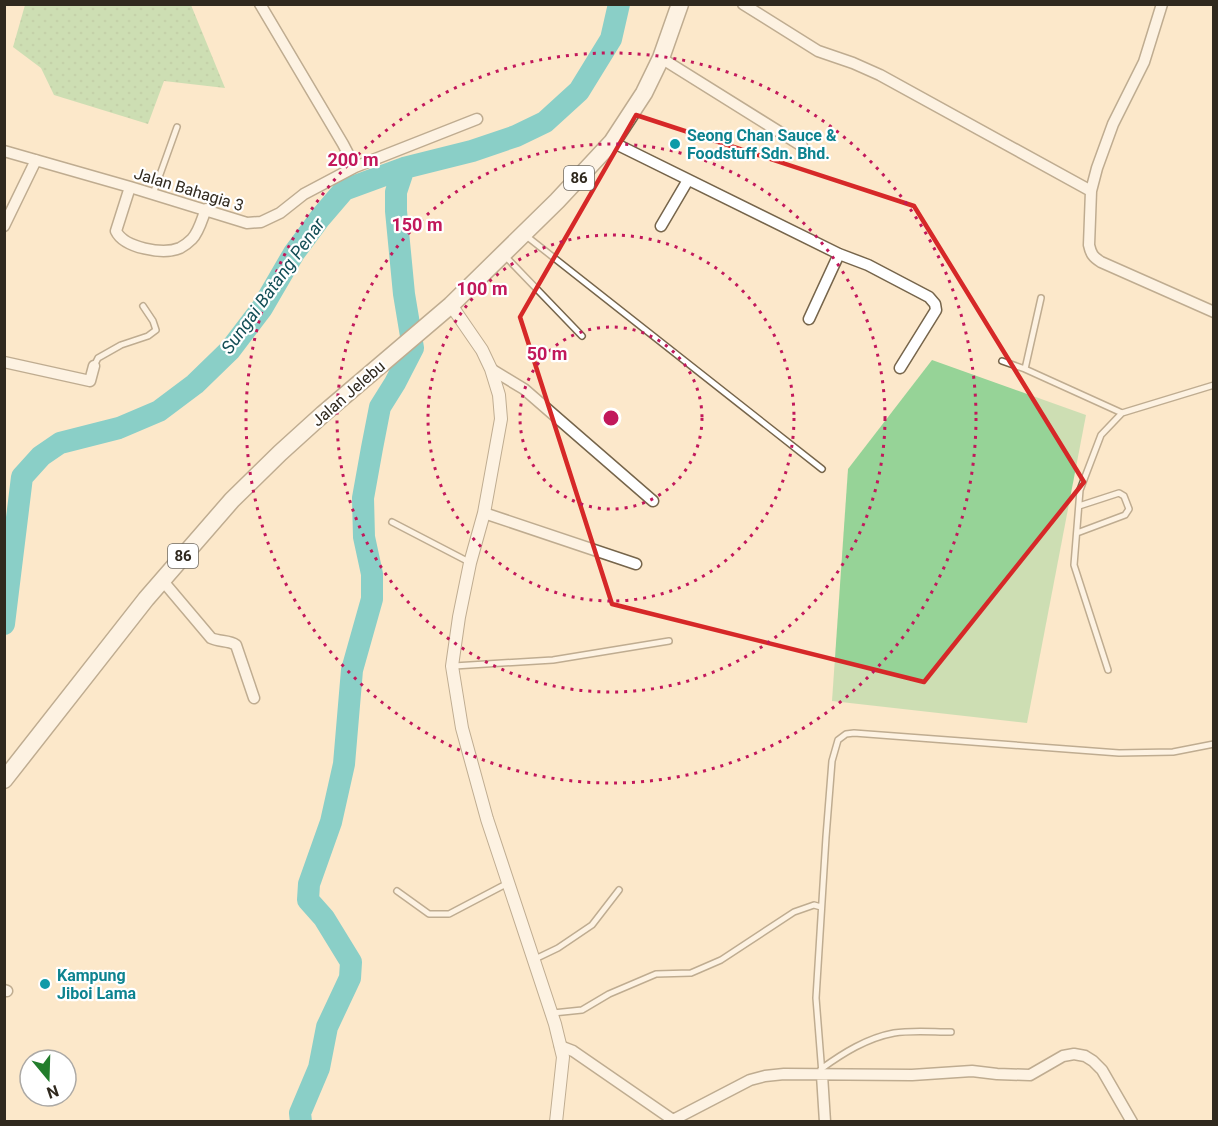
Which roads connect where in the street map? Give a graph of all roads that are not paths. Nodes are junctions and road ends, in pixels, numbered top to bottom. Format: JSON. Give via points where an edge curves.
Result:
{"nodes":[{"id":1,"x":260,"y":4,"type":"edge"},
{"id":2,"x":681,"y":4,"type":"edge"},
{"id":3,"x":744,"y":4,"type":"edge"},
{"id":4,"x":1162,"y":4,"type":"edge"},
{"id":5,"x":661,"y":58,"type":"junction"},
{"id":6,"x":477,"y":119,"type":"dead end"},
{"id":7,"x":177,"y":127,"type":"dead end"},
{"id":8,"x":612,"y":141,"type":"junction"},
{"id":9,"x":802,"y":146,"type":"dead end"},
{"id":10,"x":4,"y":151,"type":"edge"},
{"id":11,"x":36,"y":160,"type":"junction"},
{"id":12,"x":355,"y":167,"type":"junction"},
{"id":13,"x":688,"y":180,"type":"junction"},
{"id":14,"x":130,"y":187,"type":"junction"},
{"id":15,"x":1091,"y":191,"type":"junction"},
{"id":16,"x":153,"y":194,"type":"junction"},
{"id":17,"x":206,"y":210,"type":"junction"},
{"id":18,"x":4,"y":226,"type":"edge"},
{"id":19,"x":661,"y":226,"type":"dead end"},
{"id":20,"x":523,"y":234,"type":"junction"},
{"id":21,"x":503,"y":254,"type":"junction"},
{"id":22,"x":839,"y":254,"type":"junction"},
{"id":23,"x":1041,"y":298,"type":"dead end"},
{"id":24,"x":451,"y":305,"type":"junction"},
{"id":25,"x":143,"y":306,"type":"dead end"},
{"id":26,"x":1214,"y":312,"type":"edge"},
{"id":27,"x":809,"y":319,"type":"dead end"},
{"id":28,"x":582,"y":336,"type":"dead end"},
{"id":29,"x":1002,"y":361,"type":"dead end"},
{"id":30,"x":4,"y":362,"type":"edge"},
{"id":31,"x":94,"y":366,"type":"joint"},
{"id":32,"x":900,"y":368,"type":"dead end"},
{"id":33,"x":491,"y":369,"type":"junction"},
{"id":34,"x":1026,"y":369,"type":"junction"},
{"id":35,"x":1214,"y":385,"type":"edge"},
{"id":36,"x":1122,"y":413,"type":"junction"},
{"id":37,"x":822,"y":469,"type":"dead end"},
{"id":38,"x":653,"y":501,"type":"dead end"},
{"id":39,"x":1079,"y":506,"type":"junction"},
{"id":40,"x":484,"y":513,"type":"junction"},
{"id":41,"x":392,"y":522,"type":"dead end"},
{"id":42,"x":1077,"y":533,"type":"junction"},
{"id":43,"x":470,"y":563,"type":"junction"},
{"id":44,"x":636,"y":564,"type":"dead end"},
{"id":45,"x":162,"y":580,"type":"junction"},
{"id":46,"x":669,"y":641,"type":"dead end"},
{"id":47,"x":452,"y":666,"type":"junction"},
{"id":48,"x":1108,"y":670,"type":"dead end"},
{"id":49,"x":254,"y":698,"type":"dead end"},
{"id":50,"x":1214,"y":744,"type":"edge"},
{"id":51,"x":4,"y":780,"type":"edge"},
{"id":52,"x":508,"y":883,"type":"junction"},
{"id":53,"x":619,"y":890,"type":"dead end"},
{"id":54,"x":397,"y":891,"type":"dead end"},
{"id":55,"x":822,"y":907,"type":"junction"},
{"id":56,"x":533,"y":960,"type":"junction"},
{"id":57,"x":551,"y":1013,"type":"junction"},
{"id":58,"x":951,"y":1032,"type":"dead end"},
{"id":59,"x":560,"y":1046,"type":"junction"},
{"id":60,"x":821,"y":1072,"type":"junction"},
{"id":61,"x":674,"y":1121,"type":"edge"},
{"id":62,"x":556,"y":1122,"type":"edge"},
{"id":63,"x":825,"y":1122,"type":"edge"},
{"id":64,"x":1132,"y":1122,"type":"edge"}],
"edges":[{"from":1,"to":12,"type":"street"},
{"from":2,"to":5,"type":"main road","name":"Jalan Jelebu","number":"86"},
{"from":3,"to":15,"type":"street","via":[[818,51],[880,75]]},
{"from":4,"to":15,"type":"street","via":[[1144,63],[1113,124]]},
{"from":5,"to":8,"type":"main road","name":"Jalan Jelebu","number":"86","via":[[644,93]]},
{"from":5,"to":9,"type":"street"},
{"from":6,"to":12,"type":"street","name":"Jalan Bahagia 3"},
{"from":7,"to":16,"type":"lane"},
{"from":8,"to":13,"type":"street"},
{"from":8,"to":20,"type":"main road","name":"Jalan Jelebu","number":"86"},
{"from":10,"to":11,"type":"street","name":"Jalan Bahagia 3"},
{"from":11,"to":14,"type":"street","name":"Jalan Bahagia 3"},
{"from":11,"to":18,"type":"street"},
{"from":12,"to":17,"type":"street","name":"Jalan Bahagia 3","via":[[261,222],[247,223]]},
{"from":13,"to":19,"type":"street"},
{"from":13,"to":22,"type":"street"},
{"from":14,"to":16,"type":"street","name":"Jalan Bahagia 3"},
{"from":14,"to":17,"type":"street","via":[[116,231],[136,246],[161,251],[181,248],[193,238]]},
{"from":15,"to":26,"type":"street","via":[[1089,245],[1094,258]]},
{"from":16,"to":17,"type":"street","name":"Jalan Bahagia 3"},
{"from":20,"to":21,"type":"main road","name":"Jalan Jelebu","number":"86"},
{"from":20,"to":37,"type":"lane"},
{"from":21,"to":24,"type":"main road","name":"Jalan Jelebu","number":"86"},
{"from":21,"to":28,"type":"lane"},
{"from":22,"to":27,"type":"street"},
{"from":22,"to":32,"type":"street","via":[[919,291],[935,304],[936,310]]},
{"from":23,"to":34,"type":"lane"},
{"from":24,"to":33,"type":"street"},
{"from":24,"to":45,"type":"main road","name":"Jalan Jelebu","number":"86","via":[[273,460]]},
{"from":25,"to":31,"type":"lane","via":[[156,330],[98,357]]},
{"from":29,"to":34,"type":"lane"},
{"from":30,"to":31,"type":"street","via":[[90,381]]},
{"from":33,"to":38,"type":"street","via":[[524,389]]},
{"from":33,"to":40,"type":"street","via":[[501,419]]},
{"from":34,"to":36,"type":"lane"},
{"from":35,"to":36,"type":"lane"},
{"from":36,"to":39,"type":"lane","via":[[1101,435],[1080,490]]},
{"from":39,"to":42,"type":"lane"},
{"from":39,"to":42,"type":"lane","via":[[1119,493],[1129,509],[1125,516]]},
{"from":40,"to":43,"type":"street"},
{"from":40,"to":44,"type":"street"},
{"from":41,"to":43,"type":"lane"},
{"from":42,"to":48,"type":"lane","via":[[1074,565]]},
{"from":43,"to":47,"type":"street"},
{"from":45,"to":49,"type":"street","via":[[211,638],[236,645]]},
{"from":45,"to":51,"type":"main road","name":"Jalan Jelebu","number":"86"},
{"from":46,"to":47,"type":"lane","via":[[553,660]]},
{"from":47,"to":52,"type":"street","via":[[462,728]]},
{"from":50,"to":55,"type":"lane","via":[[1173,752],[1119,753],[846,734],[838,740],[832,761]]},
{"from":52,"to":54,"type":"lane","via":[[449,914],[429,914]]},
{"from":52,"to":56,"type":"street"},
{"from":53,"to":56,"type":"lane","via":[[592,925]]},
{"from":55,"to":57,"type":"lane","via":[[814,905],[794,912],[721,960],[691,973],[656,974],[582,1010]]},
{"from":55,"to":60,"type":"lane","via":[[816,998]]},
{"from":56,"to":57,"type":"street"},
{"from":57,"to":59,"type":"street"},
{"from":58,"to":60,"type":"lane","via":[[896,1032],[872,1039],[837,1058]]},
{"from":59,"to":61,"type":"street"},
{"from":59,"to":62,"type":"street"},
{"from":60,"to":61,"type":"street","via":[[750,1080]]},
{"from":60,"to":63,"type":"street"},
{"from":60,"to":64,"type":"street","via":[[912,1075],[972,1071],[1030,1075],[1074,1054],[1085,1056],[1102,1070]]}]}
